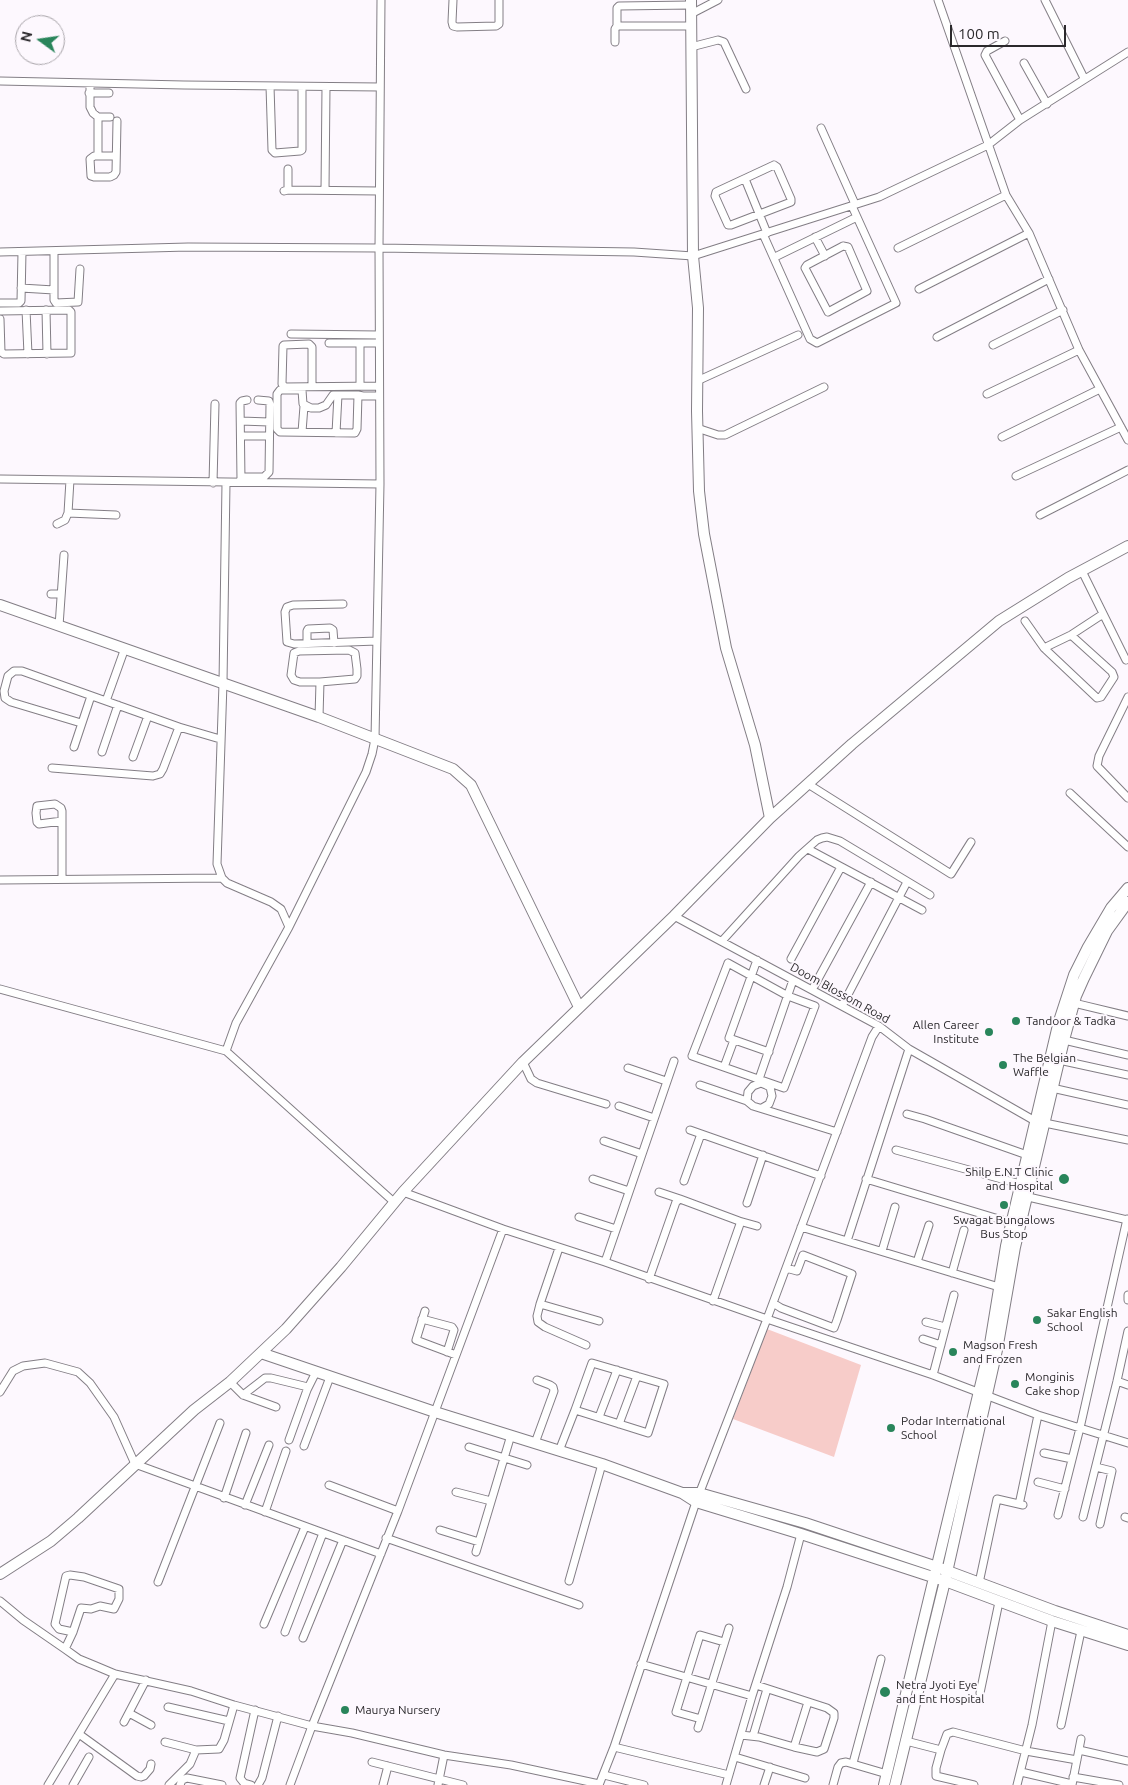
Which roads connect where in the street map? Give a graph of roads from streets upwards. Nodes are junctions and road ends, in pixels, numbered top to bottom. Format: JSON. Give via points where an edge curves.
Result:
{"nodes":[{"id":1,"x":381,"y":0,"type":"edge"},
{"id":2,"x":453,"y":0,"type":"edge"},
{"id":3,"x":499,"y":0,"type":"edge"},
{"id":4,"x":718,"y":0,"type":"edge"},
{"id":5,"x":938,"y":0,"type":"edge"},
{"id":6,"x":1045,"y":0,"type":"edge"},
{"id":7,"x":691,"y":6,"type":"edge"},
{"id":8,"x":617,"y":26,"type":"junction"},
{"id":9,"x":691,"y":26,"type":"junction"},
{"id":10,"x":1005,"y":41,"type":"dead end"},
{"id":11,"x":615,"y":42,"type":"dead end"},
{"id":12,"x":691,"y":47,"type":"junction"},
{"id":13,"x":1128,"y":52,"type":"edge"},
{"id":14,"x":1024,"y":63,"type":"dead end"},
{"id":15,"x":1084,"y":78,"type":"junction"},
{"id":16,"x":0,"y":80,"type":"edge"},
{"id":17,"x":90,"y":83,"type":"junction"},
{"id":18,"x":270,"y":86,"type":"junction"},
{"id":19,"x":302,"y":87,"type":"junction"},
{"id":20,"x":326,"y":87,"type":"junction"},
{"id":21,"x":380,"y":87,"type":"junction"},
{"id":22,"x":746,"y":89,"type":"dead end"},
{"id":23,"x":89,"y":93,"type":"junction"},
{"id":24,"x":109,"y":93,"type":"dead end"},
{"id":25,"x":1046,"y":104,"type":"junction"},
{"id":26,"x":98,"y":117,"type":"junction"},
{"id":27,"x":110,"y":118,"type":"dead end"},
{"id":28,"x":1020,"y":120,"type":"junction"},
{"id":29,"x":117,"y":121,"type":"dead end"},
{"id":30,"x":821,"y":128,"type":"dead end"},
{"id":31,"x":988,"y":145,"type":"junction"},
{"id":32,"x":98,"y":156,"type":"junction"},
{"id":33,"x":116,"y":156,"type":"junction"},
{"id":34,"x":288,"y":169,"type":"dead end"},
{"id":35,"x":745,"y":179,"type":"junction"},
{"id":36,"x":325,"y":190,"type":"junction"},
{"id":37,"x":379,"y":191,"type":"junction"},
{"id":38,"x":1006,"y":195,"type":"junction"},
{"id":39,"x":854,"y":205,"type":"junction"},
{"id":40,"x":760,"y":214,"type":"junction"},
{"id":41,"x":857,"y":217,"type":"junction"},
{"id":42,"x":765,"y":233,"type":"junction"},
{"id":43,"x":1029,"y":233,"type":"junction"},
{"id":44,"x":815,"y":237,"type":"junction"},
{"id":45,"x":379,"y":248,"type":"junction"},
{"id":46,"x":898,"y":248,"type":"dead end"},
{"id":47,"x":54,"y":251,"type":"junction"},
{"id":48,"x":0,"y":252,"type":"edge"},
{"id":49,"x":22,"y":252,"type":"junction"},
{"id":50,"x":693,"y":256,"type":"junction"},
{"id":51,"x":825,"y":256,"type":"junction"},
{"id":52,"x":775,"y":257,"type":"junction"},
{"id":53,"x":80,"y":269,"type":"dead end"},
{"id":54,"x":1049,"y":279,"type":"junction"},
{"id":55,"x":21,"y":288,"type":"junction"},
{"id":56,"x":919,"y":289,"type":"dead end"},
{"id":57,"x":54,"y":290,"type":"junction"},
{"id":58,"x":0,"y":303,"type":"edge"},
{"id":59,"x":26,"y":310,"type":"junction"},
{"id":60,"x":46,"y":310,"type":"junction"},
{"id":61,"x":1063,"y":310,"type":"junction"},
{"id":62,"x":0,"y":311,"type":"edge"},
{"id":63,"x":0,"y":319,"type":"edge"},
{"id":64,"x":291,"y":334,"type":"dead end"},
{"id":65,"x":379,"y":335,"type":"junction"},
{"id":66,"x":798,"y":335,"type":"dead end"},
{"id":67,"x":937,"y":337,"type":"dead end"},
{"id":68,"x":329,"y":343,"type":"dead end"},
{"id":69,"x":360,"y":343,"type":"junction"},
{"id":70,"x":379,"y":343,"type":"junction"},
{"id":71,"x":993,"y":345,"type":"dead end"},
{"id":72,"x":1079,"y":350,"type":"junction"},
{"id":73,"x":28,"y":354,"type":"junction"},
{"id":74,"x":47,"y":354,"type":"junction"},
{"id":75,"x":697,"y":381,"type":"junction"},
{"id":76,"x":312,"y":386,"type":"junction"},
{"id":77,"x":360,"y":386,"type":"junction"},
{"id":78,"x":379,"y":386,"type":"junction"},
{"id":79,"x":824,"y":387,"type":"dead end"},
{"id":80,"x":1100,"y":389,"type":"junction"},
{"id":81,"x":987,"y":394,"type":"dead end"},
{"id":82,"x":338,"y":395,"type":"junction"},
{"id":83,"x":358,"y":396,"type":"junction"},
{"id":84,"x":379,"y":396,"type":"junction"},
{"id":85,"x":247,"y":400,"type":"dead end"},
{"id":86,"x":258,"y":400,"type":"dead end"},
{"id":87,"x":215,"y":404,"type":"dead end"},
{"id":88,"x":304,"y":406,"type":"junction"},
{"id":89,"x":241,"y":421,"type":"junction"},
{"id":90,"x":269,"y":422,"type":"junction"},
{"id":91,"x":1121,"y":427,"type":"junction"},
{"id":92,"x":697,"y":428,"type":"junction"},
{"id":93,"x":302,"y":432,"type":"junction"},
{"id":94,"x":336,"y":433,"type":"junction"},
{"id":95,"x":241,"y":436,"type":"junction"},
{"id":96,"x":269,"y":436,"type":"junction"},
{"id":97,"x":1002,"y":437,"type":"dead end"},
{"id":98,"x":1128,"y":440,"type":"edge"},
{"id":99,"x":1128,"y":470,"type":"edge"},
{"id":100,"x":1016,"y":476,"type":"dead end"},
{"id":101,"x":0,"y":479,"type":"edge"},
{"id":102,"x":70,"y":480,"type":"junction"},
{"id":103,"x":240,"y":480,"type":"junction"},
{"id":104,"x":213,"y":483,"type":"junction"},
{"id":105,"x":226,"y":483,"type":"junction"},
{"id":106,"x":380,"y":484,"type":"junction"},
{"id":107,"x":68,"y":513,"type":"junction"},
{"id":108,"x":116,"y":514,"type":"dead end"},
{"id":109,"x":1040,"y":515,"type":"dead end"},
{"id":110,"x":57,"y":524,"type":"dead end"},
{"id":111,"x":1128,"y":546,"type":"edge"},
{"id":112,"x":64,"y":555,"type":"dead end"},
{"id":113,"x":1082,"y":570,"type":"junction"},
{"id":114,"x":51,"y":594,"type":"dead end"},
{"id":115,"x":61,"y":594,"type":"junction"},
{"id":116,"x":343,"y":604,"type":"dead end"},
{"id":117,"x":0,"y":605,"type":"edge"},
{"id":118,"x":1103,"y":614,"type":"junction"},
{"id":119,"x":1025,"y":620,"type":"dead end"},
{"id":120,"x":59,"y":626,"type":"junction"},
{"id":121,"x":1070,"y":635,"type":"junction"},
{"id":122,"x":377,"y":641,"type":"junction"},
{"id":123,"x":334,"y":642,"type":"junction"},
{"id":124,"x":307,"y":643,"type":"junction"},
{"id":125,"x":125,"y":648,"type":"junction"},
{"id":126,"x":1044,"y":648,"type":"junction"},
{"id":127,"x":1126,"y":660,"type":"dead end"},
{"id":128,"x":320,"y":682,"type":"junction"},
{"id":129,"x":223,"y":683,"type":"junction"},
{"id":130,"x":91,"y":696,"type":"junction"},
{"id":131,"x":1128,"y":697,"type":"edge"},
{"id":132,"x":106,"y":701,"type":"junction"},
{"id":133,"x":118,"y":705,"type":"junction"},
{"id":134,"x":148,"y":716,"type":"junction"},
{"id":135,"x":319,"y":717,"type":"junction"},
{"id":136,"x":81,"y":722,"type":"junction"},
{"id":137,"x":179,"y":727,"type":"junction"},
{"id":138,"x":220,"y":739,"type":"junction"},
{"id":139,"x":375,"y":739,"type":"junction"},
{"id":140,"x":74,"y":747,"type":"dead end"},
{"id":141,"x":102,"y":752,"type":"dead end"},
{"id":142,"x":133,"y":756,"type":"dead end"},
{"id":143,"x":52,"y":768,"type":"dead end"},
{"id":144,"x":808,"y":784,"type":"junction"},
{"id":145,"x":1070,"y":793,"type":"dead end"},
{"id":146,"x":1127,"y":796,"type":"edge"},
{"id":147,"x":770,"y":818,"type":"junction"},
{"id":148,"x":62,"y":821,"type":"dead end"},
{"id":149,"x":971,"y":842,"type":"dead end"},
{"id":150,"x":1128,"y":847,"type":"edge"},
{"id":151,"x":808,"y":848,"type":"junction"},
{"id":152,"x":841,"y":867,"type":"junction"},
{"id":153,"x":222,"y":878,"type":"junction"},
{"id":154,"x":62,"y":879,"type":"junction"},
{"id":155,"x":0,"y":880,"type":"edge"},
{"id":156,"x":871,"y":882,"type":"junction"},
{"id":157,"x":907,"y":882,"type":"junction"},
{"id":158,"x":1128,"y":888,"type":"edge"},
{"id":159,"x":930,"y":895,"type":"dead end"},
{"id":160,"x":899,"y":898,"type":"junction"},
{"id":161,"x":1128,"y":902,"type":"edge"},
{"id":162,"x":922,"y":910,"type":"dead end"},
{"id":163,"x":674,"y":916,"type":"junction"},
{"id":164,"x":289,"y":927,"type":"junction"},
{"id":165,"x":722,"y":941,"type":"junction"},
{"id":166,"x":791,"y":958,"type":"dead end"},
{"id":167,"x":757,"y":960,"type":"junction"},
{"id":168,"x":751,"y":976,"type":"junction"},
{"id":169,"x":794,"y":980,"type":"junction"},
{"id":170,"x":0,"y":989,"type":"edge"},
{"id":171,"x":812,"y":990,"type":"junction"},
{"id":172,"x":788,"y":996,"type":"junction"},
{"id":173,"x":1073,"y":997,"type":"junction"},
{"id":174,"x":842,"y":1006,"type":"junction"},
{"id":175,"x":579,"y":1007,"type":"junction"},
{"id":176,"x":1128,"y":1016,"type":"edge"},
{"id":177,"x":879,"y":1026,"type":"junction"},
{"id":178,"x":734,"y":1040,"type":"junction"},
{"id":179,"x":1064,"y":1040,"type":"junction"},
{"id":180,"x":909,"y":1049,"type":"junction"},
{"id":181,"x":226,"y":1051,"type":"junction"},
{"id":182,"x":769,"y":1052,"type":"junction"},
{"id":183,"x":1128,"y":1055,"type":"edge"},
{"id":184,"x":1059,"y":1060,"type":"junction"},
{"id":185,"x":674,"y":1061,"type":"dead end"},
{"id":186,"x":523,"y":1062,"type":"junction"},
{"id":187,"x":724,"y":1067,"type":"junction"},
{"id":188,"x":628,"y":1068,"type":"dead end"},
{"id":189,"x":1128,"y":1075,"type":"edge"},
{"id":190,"x":759,"y":1080,"type":"junction"},
{"id":191,"x":666,"y":1081,"type":"junction"},
{"id":192,"x":700,"y":1085,"type":"dead end"},
{"id":193,"x":1052,"y":1088,"type":"junction"},
{"id":194,"x":747,"y":1101,"type":"junction"},
{"id":195,"x":606,"y":1104,"type":"dead end"},
{"id":196,"x":1128,"y":1105,"type":"edge"},
{"id":197,"x":619,"y":1106,"type":"dead end"},
{"id":198,"x":762,"y":1108,"type":"junction"},
{"id":199,"x":907,"y":1114,"type":"dead end"},
{"id":200,"x":654,"y":1118,"type":"junction"},
{"id":201,"x":1040,"y":1121,"type":"junction"},
{"id":202,"x":690,"y":1130,"type":"dead end"},
{"id":203,"x":837,"y":1132,"type":"junction"},
{"id":204,"x":701,"y":1134,"type":"junction"},
{"id":205,"x":1128,"y":1140,"type":"edge"},
{"id":206,"x":604,"y":1141,"type":"dead end"},
{"id":207,"x":896,"y":1150,"type":"dead end"},
{"id":208,"x":642,"y":1154,"type":"junction"},
{"id":209,"x":763,"y":1155,"type":"junction"},
{"id":210,"x":1027,"y":1155,"type":"junction"},
{"id":211,"x":821,"y":1176,"type":"junction"},
{"id":212,"x":866,"y":1179,"type":"junction"},
{"id":213,"x":593,"y":1180,"type":"dead end"},
{"id":214,"x":684,"y":1181,"type":"dead end"},
{"id":215,"x":629,"y":1191,"type":"junction"},
{"id":216,"x":403,"y":1192,"type":"junction"},
{"id":217,"x":659,"y":1192,"type":"dead end"},
{"id":218,"x":1022,"y":1192,"type":"junction"},
{"id":219,"x":680,"y":1199,"type":"junction"},
{"id":220,"x":395,"y":1203,"type":"junction"},
{"id":221,"x":747,"y":1203,"type":"dead end"},
{"id":222,"x":895,"y":1207,"type":"dead end"},
{"id":223,"x":579,"y":1217,"type":"dead end"},
{"id":224,"x":1127,"y":1219,"type":"edge"},
{"id":225,"x":739,"y":1221,"type":"junction"},
{"id":226,"x":1012,"y":1223,"type":"junction"},
{"id":227,"x":929,"y":1225,"type":"dead end"},
{"id":228,"x":756,"y":1226,"type":"dead end"},
{"id":229,"x":801,"y":1227,"type":"junction"},
{"id":230,"x":503,"y":1229,"type":"junction"},
{"id":231,"x":616,"y":1229,"type":"junction"},
{"id":232,"x":964,"y":1230,"type":"dead end"},
{"id":233,"x":847,"y":1241,"type":"junction"},
{"id":234,"x":559,"y":1248,"type":"junction"},
{"id":235,"x":882,"y":1251,"type":"junction"},
{"id":236,"x":605,"y":1262,"type":"junction"},
{"id":237,"x":917,"y":1262,"type":"junction"},
{"id":238,"x":786,"y":1268,"type":"junction"},
{"id":239,"x":952,"y":1273,"type":"junction"},
{"id":240,"x":650,"y":1279,"type":"junction"},
{"id":241,"x":1003,"y":1287,"type":"junction"},
{"id":242,"x":954,"y":1295,"type":"dead end"},
{"id":243,"x":1128,"y":1295,"type":"edge"},
{"id":244,"x":1128,"y":1300,"type":"edge"},
{"id":245,"x":713,"y":1301,"type":"junction"},
{"id":246,"x":773,"y":1303,"type":"junction"},
{"id":247,"x":540,"y":1304,"type":"junction"},
{"id":248,"x":425,"y":1311,"type":"dead end"},
{"id":249,"x":422,"y":1319,"type":"junction"},
{"id":250,"x":767,"y":1320,"type":"junction"},
{"id":251,"x":599,"y":1321,"type":"dead end"},
{"id":252,"x":926,"y":1322,"type":"dead end"},
{"id":253,"x":945,"y":1328,"type":"junction"},
{"id":254,"x":1128,"y":1331,"type":"edge"},
{"id":255,"x":923,"y":1339,"type":"dead end"},
{"id":256,"x":586,"y":1345,"type":"dead end"},
{"id":257,"x":941,"y":1345,"type":"junction"},
{"id":258,"x":447,"y":1352,"type":"junction"},
{"id":259,"x":261,"y":1353,"type":"junction"},
{"id":260,"x":456,"y":1355,"type":"junction"},
{"id":261,"x":618,"y":1370,"type":"junction"},
{"id":262,"x":316,"y":1372,"type":"junction"},
{"id":263,"x":637,"y":1376,"type":"junction"},
{"id":264,"x":933,"y":1376,"type":"junction"},
{"id":265,"x":330,"y":1377,"type":"junction"},
{"id":266,"x":537,"y":1380,"type":"dead end"},
{"id":267,"x":230,"y":1382,"type":"junction"},
{"id":268,"x":1117,"y":1382,"type":"junction"},
{"id":269,"x":1128,"y":1385,"type":"edge"},
{"id":270,"x":308,"y":1387,"type":"junction"},
{"id":271,"x":0,"y":1392,"type":"edge"},
{"id":272,"x":982,"y":1394,"type":"junction"},
{"id":273,"x":243,"y":1395,"type":"junction"},
{"id":274,"x":276,"y":1407,"type":"dead end"},
{"id":275,"x":575,"y":1410,"type":"junction"},
{"id":276,"x":435,"y":1412,"type":"junction"},
{"id":277,"x":1038,"y":1415,"type":"junction"},
{"id":278,"x":599,"y":1418,"type":"junction"},
{"id":279,"x":220,"y":1423,"type":"dead end"},
{"id":280,"x":618,"y":1424,"type":"junction"},
{"id":281,"x":1080,"y":1428,"type":"junction"},
{"id":282,"x":246,"y":1433,"type":"dead end"},
{"id":283,"x":511,"y":1435,"type":"junction"},
{"id":284,"x":1104,"y":1435,"type":"junction"},
{"id":285,"x":289,"y":1440,"type":"dead end"},
{"id":286,"x":535,"y":1443,"type":"junction"},
{"id":287,"x":1128,"y":1443,"type":"edge"},
{"id":288,"x":269,"y":1445,"type":"dead end"},
{"id":289,"x":304,"y":1446,"type":"dead end"},
{"id":290,"x":469,"y":1447,"type":"dead end"},
{"id":291,"x":286,"y":1451,"type":"dead end"},
{"id":292,"x":559,"y":1451,"type":"junction"},
{"id":293,"x":1044,"y":1453,"type":"dead end"},
{"id":294,"x":504,"y":1458,"type":"junction"},
{"id":295,"x":1072,"y":1459,"type":"junction"},
{"id":296,"x":135,"y":1464,"type":"junction"},
{"id":297,"x":602,"y":1464,"type":"junction"},
{"id":298,"x":527,"y":1465,"type":"dead end"},
{"id":299,"x":1096,"y":1467,"type":"junction"},
{"id":300,"x":1038,"y":1482,"type":"dead end"},
{"id":301,"x":329,"y":1485,"type":"dead end"},
{"id":302,"x":195,"y":1487,"type":"junction"},
{"id":303,"x":1065,"y":1489,"type":"junction"},
{"id":304,"x":456,"y":1492,"type":"dead end"},
{"id":305,"x":224,"y":1498,"type":"junction"},
{"id":306,"x":698,"y":1498,"type":"junction"},
{"id":307,"x":491,"y":1501,"type":"junction"},
{"id":308,"x":245,"y":1505,"type":"junction"},
{"id":309,"x":398,"y":1510,"type":"junction"},
{"id":310,"x":265,"y":1512,"type":"junction"},
{"id":311,"x":1058,"y":1515,"type":"dead end"},
{"id":312,"x":1083,"y":1517,"type":"dead end"},
{"id":313,"x":1100,"y":1524,"type":"dead end"},
{"id":314,"x":306,"y":1527,"type":"junction"},
{"id":315,"x":440,"y":1530,"type":"dead end"},
{"id":316,"x":323,"y":1533,"type":"junction"},
{"id":317,"x":802,"y":1534,"type":"junction"},
{"id":318,"x":386,"y":1538,"type":"junction"},
{"id":319,"x":343,"y":1540,"type":"junction"},
{"id":320,"x":479,"y":1542,"type":"junction"},
{"id":321,"x":476,"y":1552,"type":"dead end"},
{"id":322,"x":381,"y":1554,"type":"junction"},
{"id":323,"x":942,"y":1569,"type":"junction"},
{"id":324,"x":0,"y":1574,"type":"edge"},
{"id":325,"x":940,"y":1580,"type":"junction"},
{"id":326,"x":569,"y":1581,"type":"dead end"},
{"id":327,"x":158,"y":1582,"type":"dead end"},
{"id":328,"x":979,"y":1583,"type":"junction"},
{"id":329,"x":0,"y":1601,"type":"edge"},
{"id":330,"x":1000,"y":1602,"type":"junction"},
{"id":331,"x":579,"y":1605,"type":"dead end"},
{"id":332,"x":1052,"y":1621,"type":"junction"},
{"id":333,"x":264,"y":1624,"type":"dead end"},
{"id":334,"x":729,"y":1628,"type":"dead end"},
{"id":335,"x":1081,"y":1631,"type":"junction"},
{"id":336,"x":73,"y":1632,"type":"junction"},
{"id":337,"x":285,"y":1632,"type":"dead end"},
{"id":338,"x":1128,"y":1635,"type":"edge"},
{"id":339,"x":303,"y":1638,"type":"dead end"},
{"id":340,"x":724,"y":1642,"type":"junction"},
{"id":341,"x":1128,"y":1645,"type":"edge"},
{"id":342,"x":65,"y":1650,"type":"junction"},
{"id":343,"x":881,"y":1659,"type":"dead end"},
{"id":344,"x":642,"y":1664,"type":"junction"},
{"id":345,"x":116,"y":1674,"type":"junction"},
{"id":346,"x":687,"y":1678,"type":"junction"},
{"id":347,"x":146,"y":1680,"type":"junction"},
{"id":348,"x":711,"y":1685,"type":"junction"},
{"id":349,"x":756,"y":1685,"type":"junction"},
{"id":350,"x":767,"y":1689,"type":"junction"},
{"id":351,"x":980,"y":1693,"type":"dead end"},
{"id":352,"x":752,"y":1696,"type":"junction"},
{"id":353,"x":808,"y":1702,"type":"junction"},
{"id":354,"x":234,"y":1705,"type":"junction"},
{"id":355,"x":168,"y":1707,"type":"dead end"},
{"id":356,"x":255,"y":1710,"type":"junction"},
{"id":357,"x":129,"y":1713,"type":"junction"},
{"id":358,"x":278,"y":1716,"type":"junction"},
{"id":359,"x":701,"y":1718,"type":"junction"},
{"id":360,"x":229,"y":1720,"type":"junction"},
{"id":361,"x":124,"y":1722,"type":"dead end"},
{"id":362,"x":151,"y":1725,"type":"dead end"},
{"id":363,"x":1062,"y":1725,"type":"dead end"},
{"id":364,"x":312,"y":1726,"type":"junction"},
{"id":365,"x":698,"y":1728,"type":"dead end"},
{"id":366,"x":79,"y":1734,"type":"junction"},
{"id":367,"x":741,"y":1735,"type":"junction"},
{"id":368,"x":753,"y":1736,"type":"junction"},
{"id":369,"x":1081,"y":1739,"type":"dead end"},
{"id":370,"x":906,"y":1741,"type":"junction"},
{"id":371,"x":165,"y":1742,"type":"dead end"},
{"id":372,"x":614,"y":1747,"type":"junction"},
{"id":373,"x":794,"y":1747,"type":"junction"},
{"id":374,"x":196,"y":1750,"type":"junction"},
{"id":375,"x":941,"y":1750,"type":"junction"},
{"id":376,"x":1079,"y":1750,"type":"junction"},
{"id":377,"x":1026,"y":1751,"type":"junction"},
{"id":378,"x":444,"y":1755,"type":"junction"},
{"id":379,"x":89,"y":1757,"type":"dead end"},
{"id":380,"x":735,"y":1757,"type":"junction"},
{"id":381,"x":1077,"y":1760,"type":"junction"},
{"id":382,"x":1128,"y":1760,"type":"edge"},
{"id":383,"x":372,"y":1762,"type":"dead end"},
{"id":384,"x":853,"y":1763,"type":"junction"},
{"id":385,"x":151,"y":1764,"type":"dead end"},
{"id":386,"x":388,"y":1766,"type":"junction"},
{"id":387,"x":770,"y":1767,"type":"junction"},
{"id":388,"x":1021,"y":1772,"type":"junction"},
{"id":389,"x":887,"y":1774,"type":"junction"},
{"id":390,"x":604,"y":1775,"type":"junction"},
{"id":391,"x":729,"y":1775,"type":"junction"},
{"id":392,"x":805,"y":1778,"type":"dead end"},
{"id":393,"x":438,"y":1782,"type":"edge"},
{"id":394,"x":1072,"y":1782,"type":"edge"},
{"id":395,"x":209,"y":1784,"type":"edge"},
{"id":396,"x":48,"y":1785,"type":"edge"},
{"id":397,"x":73,"y":1785,"type":"edge"},
{"id":398,"x":169,"y":1785,"type":"edge"},
{"id":399,"x":180,"y":1785,"type":"edge"},
{"id":400,"x":222,"y":1785,"type":"edge"},
{"id":401,"x":251,"y":1785,"type":"edge"},
{"id":402,"x":258,"y":1785,"type":"edge"},
{"id":403,"x":290,"y":1785,"type":"edge"},
{"id":404,"x":384,"y":1785,"type":"edge"},
{"id":405,"x":463,"y":1785,"type":"edge"},
{"id":406,"x":599,"y":1785,"type":"edge"},
{"id":407,"x":644,"y":1785,"type":"edge"},
{"id":408,"x":726,"y":1785,"type":"edge"},
{"id":409,"x":764,"y":1785,"type":"edge"},
{"id":410,"x":833,"y":1785,"type":"edge"},
{"id":411,"x":884,"y":1785,"type":"edge"},
{"id":412,"x":895,"y":1785,"type":"edge"},
{"id":413,"x":974,"y":1785,"type":"edge"},
{"id":414,"x":1017,"y":1785,"type":"edge"},
{"id":415,"x":1119,"y":1785,"type":"edge"}],
"edges":[{"from":1,"to":21,"type":"street"},
{"from":2,"to":3,"type":"street","via":[[452,22],[457,27],[496,26]]},
{"from":4,"to":7,"type":"street"},
{"from":5,"to":31,"type":"street"},
{"from":6,"to":15,"type":"street"},
{"from":7,"to":8,"type":"street","via":[[619,6]]},
{"from":7,"to":9,"type":"street"},
{"from":8,"to":9,"type":"street"},
{"from":8,"to":11,"type":"street"},
{"from":9,"to":12,"type":"street"},
{"from":10,"to":28,"type":"street","via":[[984,55]]},
{"from":12,"to":22,"type":"street","via":[[718,40],[724,42]]},
{"from":12,"to":50,"type":"street"},
{"from":13,"to":15,"type":"street"},
{"from":14,"to":25,"type":"street"},
{"from":15,"to":25,"type":"street"},
{"from":16,"to":17,"type":"street"},
{"from":17,"to":18,"type":"street"},
{"from":17,"to":23,"type":"street"},
{"from":18,"to":19,"type":"street"},
{"from":18,"to":19,"type":"street","via":[[274,153],[302,150]]},
{"from":19,"to":20,"type":"street"},
{"from":20,"to":21,"type":"street"},
{"from":20,"to":36,"type":"street"},
{"from":21,"to":37,"type":"street"},
{"from":23,"to":24,"type":"street"},
{"from":23,"to":26,"type":"street","via":[[91,110]]},
{"from":25,"to":28,"type":"street"},
{"from":26,"to":27,"type":"street"},
{"from":26,"to":32,"type":"street"},
{"from":28,"to":31,"type":"street"},
{"from":29,"to":33,"type":"street"},
{"from":30,"to":39,"type":"street"},
{"from":31,"to":38,"type":"street"},
{"from":31,"to":39,"type":"street"},
{"from":32,"to":33,"type":"street"},
{"from":32,"to":33,"type":"street","via":[[90,159],[91,176],[94,177],[114,175]]},
{"from":34,"to":36,"type":"street","via":[[286,190]]},
{"from":35,"to":40,"type":"street"},
{"from":35,"to":40,"type":"street","via":[[716,192],[715,196],[730,225]]},
{"from":35,"to":40,"type":"street","via":[[776,165],[791,198],[790,203]]},
{"from":36,"to":37,"type":"street"},
{"from":37,"to":45,"type":"street"},
{"from":38,"to":43,"type":"street"},
{"from":38,"to":46,"type":"street"},
{"from":39,"to":41,"type":"street"},
{"from":39,"to":42,"type":"street"},
{"from":40,"to":42,"type":"street"},
{"from":41,"to":44,"type":"street"},
{"from":41,"to":52,"type":"street","via":[[896,302],[824,340],[817,343],[810,339]]},
{"from":42,"to":50,"type":"street"},
{"from":42,"to":52,"type":"street"},
{"from":43,"to":54,"type":"street"},
{"from":43,"to":56,"type":"street"},
{"from":44,"to":51,"type":"street"},
{"from":44,"to":52,"type":"street"},
{"from":45,"to":47,"type":"street","via":[[188,247]]},
{"from":45,"to":50,"type":"street"},
{"from":45,"to":65,"type":"street"},
{"from":47,"to":49,"type":"street"},
{"from":47,"to":57,"type":"street"},
{"from":48,"to":49,"type":"street"},
{"from":49,"to":55,"type":"street"},
{"from":50,"to":75,"type":"street","via":[[698,308]]},
{"from":51,"to":51,"type":"street","via":[[843,246],[848,247],[867,291],[830,312],[805,268]]},
{"from":53,"to":57,"type":"street","via":[[78,302],[56,303]]},
{"from":54,"to":61,"type":"street"},
{"from":54,"to":67,"type":"street"},
{"from":55,"to":57,"type":"street"},
{"from":55,"to":58,"type":"street","via":[[19,303]]},
{"from":59,"to":60,"type":"street"},
{"from":59,"to":62,"type":"street"},
{"from":59,"to":73,"type":"street"},
{"from":60,"to":74,"type":"street"},
{"from":60,"to":74,"type":"street","via":[[66,309],[71,312],[70,353]]},
{"from":61,"to":71,"type":"street"},
{"from":61,"to":72,"type":"street"},
{"from":63,"to":73,"type":"street","via":[[2,353]]},
{"from":64,"to":65,"type":"street"},
{"from":65,"to":70,"type":"street"},
{"from":66,"to":75,"type":"street"},
{"from":68,"to":69,"type":"street"},
{"from":69,"to":70,"type":"street"},
{"from":69,"to":77,"type":"street"},
{"from":70,"to":78,"type":"street"},
{"from":72,"to":80,"type":"street"},
{"from":72,"to":81,"type":"street"},
{"from":73,"to":74,"type":"street"},
{"from":75,"to":92,"type":"street"},
{"from":76,"to":76,"type":"street","via":[[283,386],[282,346],[309,344],[312,347]]},
{"from":76,"to":77,"type":"street"},
{"from":77,"to":78,"type":"street"},
{"from":78,"to":84,"type":"street"},
{"from":79,"to":92,"type":"street","via":[[725,435]]},
{"from":80,"to":91,"type":"street"},
{"from":80,"to":97,"type":"street"},
{"from":82,"to":83,"type":"street"},
{"from":82,"to":88,"type":"street","via":[[333,395],[323,407]]},
{"from":82,"to":94,"type":"street"},
{"from":83,"to":84,"type":"street"},
{"from":83,"to":94,"type":"street","via":[[357,432]]},
{"from":84,"to":106,"type":"street"},
{"from":85,"to":89,"type":"street","via":[[240,403]]},
{"from":86,"to":90,"type":"street","via":[[269,401]]},
{"from":87,"to":104,"type":"street"},
{"from":88,"to":93,"type":"street"},
{"from":88,"to":93,"type":"street","via":[[300,389],[280,390],[277,394],[276,429],[280,432]]},
{"from":89,"to":90,"type":"street"},
{"from":89,"to":95,"type":"street"},
{"from":90,"to":96,"type":"street"},
{"from":91,"to":98,"type":"street"},
{"from":91,"to":100,"type":"street"},
{"from":92,"to":147,"type":"street","via":[[704,534],[726,648],[755,745]]},
{"from":93,"to":94,"type":"street"},
{"from":95,"to":96,"type":"street"},
{"from":95,"to":103,"type":"street"},
{"from":96,"to":103,"type":"street","via":[[269,472],[264,477]]},
{"from":99,"to":109,"type":"street"},
{"from":101,"to":102,"type":"street"},
{"from":102,"to":104,"type":"street"},
{"from":102,"to":107,"type":"street"},
{"from":103,"to":105,"type":"street"},
{"from":103,"to":106,"type":"street"},
{"from":104,"to":105,"type":"street"},
{"from":105,"to":129,"type":"street"},
{"from":106,"to":122,"type":"street"},
{"from":107,"to":108,"type":"street"},
{"from":107,"to":110,"type":"street"},
{"from":111,"to":113,"type":"street"},
{"from":112,"to":115,"type":"street"},
{"from":113,"to":118,"type":"street"},
{"from":113,"to":144,"type":"street","via":[[999,621]]},
{"from":114,"to":115,"type":"street"},
{"from":115,"to":120,"type":"street"},
{"from":116,"to":124,"type":"street","via":[[293,604],[287,607],[287,642]]},
{"from":117,"to":120,"type":"street"},
{"from":118,"to":121,"type":"street"},
{"from":118,"to":127,"type":"street"},
{"from":119,"to":126,"type":"street"},
{"from":120,"to":125,"type":"street"},
{"from":121,"to":126,"type":"street"},
{"from":121,"to":126,"type":"street","via":[[1112,672],[1114,677],[1101,697],[1097,698]]},
{"from":122,"to":123,"type":"street"},
{"from":122,"to":139,"type":"street"},
{"from":123,"to":124,"type":"street"},
{"from":123,"to":124,"type":"street","via":[[330,628],[308,629]]},
{"from":125,"to":129,"type":"street"},
{"from":125,"to":132,"type":"street"},
{"from":128,"to":128,"type":"street","via":[[294,680],[291,675],[294,653],[349,650],[355,653],[355,679]]},
{"from":128,"to":135,"type":"street"},
{"from":129,"to":135,"type":"street"},
{"from":129,"to":138,"type":"street"},
{"from":130,"to":132,"type":"street"},
{"from":130,"to":136,"type":"street"},
{"from":130,"to":136,"type":"street","via":[[22,671],[14,670],[8,676],[4,691],[5,698],[11,702]]},
{"from":131,"to":146,"type":"street","via":[[1097,766]]},
{"from":132,"to":133,"type":"street"},
{"from":133,"to":134,"type":"street"},
{"from":133,"to":141,"type":"street"},
{"from":134,"to":137,"type":"street"},
{"from":134,"to":142,"type":"street"},
{"from":135,"to":139,"type":"street"},
{"from":136,"to":140,"type":"street"},
{"from":137,"to":138,"type":"street"},
{"from":137,"to":143,"type":"street","via":[[160,774]]},
{"from":138,"to":153,"type":"street","via":[[217,864]]},
{"from":139,"to":164,"type":"street","via":[[366,772]]},
{"from":139,"to":175,"type":"street","via":[[453,769],[471,785]]},
{"from":144,"to":147,"type":"street"},
{"from":144,"to":149,"type":"street","via":[[951,874]]},
{"from":145,"to":150,"type":"street"},
{"from":147,"to":163,"type":"street"},
{"from":148,"to":154,"type":"street"},
{"from":151,"to":152,"type":"street"},
{"from":151,"to":157,"type":"street","via":[[822,838],[840,841]]},
{"from":151,"to":165,"type":"street"},
{"from":152,"to":156,"type":"street"},
{"from":152,"to":166,"type":"street"},
{"from":153,"to":154,"type":"street"},
{"from":153,"to":164,"type":"street","via":[[277,905]]},
{"from":154,"to":155,"type":"street"},
{"from":156,"to":160,"type":"street"},
{"from":156,"to":171,"type":"street"},
{"from":157,"to":159,"type":"street"},
{"from":157,"to":160,"type":"street"},
{"from":158,"to":173,"type":"street","via":[[1099,926],[1074,975]]},
{"from":160,"to":162,"type":"street"},
{"from":160,"to":174,"type":"street"},
{"from":161,"to":173,"type":"street","via":[[1108,931]]},
{"from":163,"to":165,"type":"street","name":"Doom Blossom Road"},
{"from":163,"to":175,"type":"street"},
{"from":164,"to":181,"type":"street","via":[[236,1023]]},
{"from":165,"to":167,"type":"street","name":"Doom Blossom Road"},
{"from":167,"to":168,"type":"street"},
{"from":167,"to":169,"type":"street","name":"Doom Blossom Road"},
{"from":168,"to":172,"type":"street"},
{"from":168,"to":178,"type":"street","via":[[729,1038]]},
{"from":168,"to":187,"type":"street","via":[[728,964],[692,1056]]},
{"from":169,"to":171,"type":"street","name":"Doom Blossom Road"},
{"from":169,"to":172,"type":"street"},
{"from":170,"to":181,"type":"street"},
{"from":171,"to":174,"type":"street","name":"Doom Blossom Road"},
{"from":172,"to":182,"type":"street"},
{"from":172,"to":190,"type":"street","via":[[815,1006],[784,1088]]},
{"from":173,"to":176,"type":"street"},
{"from":173,"to":179,"type":"street"},
{"from":173,"to":201,"type":"street","via":[[1059,1022]]},
{"from":174,"to":177,"type":"street","name":"Doom Blossom Road"},
{"from":175,"to":186,"type":"street"},
{"from":177,"to":180,"type":"street","name":"Doom Blossom Road"},
{"from":177,"to":203,"type":"street"},
{"from":178,"to":182,"type":"street"},
{"from":178,"to":187,"type":"street"},
{"from":179,"to":183,"type":"street"},
{"from":179,"to":184,"type":"street"},
{"from":180,"to":201,"type":"street","name":"Doom Blossom Road"},
{"from":180,"to":212,"type":"street"},
{"from":181,"to":220,"type":"street"},
{"from":182,"to":190,"type":"street"},
{"from":184,"to":189,"type":"street"},
{"from":184,"to":193,"type":"street"},
{"from":185,"to":191,"type":"street"},
{"from":186,"to":195,"type":"street","via":[[531,1079],[537,1083]]},
{"from":186,"to":216,"type":"street"},
{"from":187,"to":190,"type":"street"},
{"from":188,"to":191,"type":"street"},
{"from":191,"to":200,"type":"street"},
{"from":192,"to":194,"type":"street"},
{"from":193,"to":196,"type":"street"},
{"from":193,"to":201,"type":"street"},
{"from":194,"to":198,"type":"street"},
{"from":194,"to":198,"type":"street","via":[[753,1086],[766,1084],[772,1096],[769,1104]]},
{"from":197,"to":200,"type":"street"},
{"from":198,"to":203,"type":"street"},
{"from":199,"to":210,"type":"street"},
{"from":200,"to":208,"type":"street"},
{"from":201,"to":205,"type":"street","name":"Doom Blossom Road"},
{"from":201,"to":210,"type":"street"},
{"from":201,"to":218,"type":"street"},
{"from":202,"to":204,"type":"street"},
{"from":203,"to":211,"type":"street"},
{"from":204,"to":209,"type":"street"},
{"from":204,"to":214,"type":"street"},
{"from":206,"to":208,"type":"street"},
{"from":207,"to":218,"type":"street"},
{"from":208,"to":215,"type":"street"},
{"from":209,"to":211,"type":"street"},
{"from":209,"to":221,"type":"street"},
{"from":210,"to":218,"type":"street"},
{"from":211,"to":229,"type":"street"},
{"from":212,"to":226,"type":"street"},
{"from":212,"to":233,"type":"street"},
{"from":213,"to":215,"type":"street"},
{"from":215,"to":231,"type":"street"},
{"from":216,"to":220,"type":"street"},
{"from":216,"to":230,"type":"street"},
{"from":217,"to":219,"type":"street"},
{"from":218,"to":224,"type":"street"},
{"from":218,"to":226,"type":"street"},
{"from":218,"to":241,"type":"street","via":[[1015,1247]]},
{"from":219,"to":225,"type":"street"},
{"from":219,"to":240,"type":"street","via":[[676,1202]]},
{"from":220,"to":259,"type":"street","via":[[286,1329]]},
{"from":222,"to":235,"type":"street"},
{"from":223,"to":231,"type":"street"},
{"from":224,"to":281,"type":"street"},
{"from":225,"to":228,"type":"street"},
{"from":225,"to":245,"type":"street"},
{"from":226,"to":241,"type":"street"},
{"from":227,"to":237,"type":"street"},
{"from":229,"to":233,"type":"street"},
{"from":229,"to":238,"type":"street"},
{"from":230,"to":234,"type":"street"},
{"from":230,"to":260,"type":"street"},
{"from":231,"to":236,"type":"street"},
{"from":232,"to":239,"type":"street"},
{"from":233,"to":235,"type":"street"},
{"from":234,"to":236,"type":"street"},
{"from":234,"to":247,"type":"street"},
{"from":235,"to":237,"type":"street"},
{"from":236,"to":240,"type":"street"},
{"from":237,"to":239,"type":"street"},
{"from":238,"to":246,"type":"street"},
{"from":238,"to":246,"type":"street","via":[[797,1271],[803,1255],[852,1274],[834,1328]]},
{"from":239,"to":241,"type":"street"},
{"from":240,"to":245,"type":"street"},
{"from":241,"to":272,"type":"street"},
{"from":242,"to":253,"type":"street"},
{"from":243,"to":244,"type":"street"},
{"from":245,"to":250,"type":"street"},
{"from":246,"to":250,"type":"street"},
{"from":247,"to":251,"type":"street"},
{"from":247,"to":256,"type":"street","via":[[538,1322]]},
{"from":248,"to":249,"type":"street"},
{"from":249,"to":258,"type":"street","via":[[416,1340]]},
{"from":249,"to":258,"type":"street","via":[[452,1327],[454,1330]]},
{"from":250,"to":264,"type":"street"},
{"from":250,"to":306,"type":"street"},
{"from":252,"to":253,"type":"street"},
{"from":253,"to":257,"type":"street"},
{"from":254,"to":268,"type":"street"},
{"from":255,"to":257,"type":"street"},
{"from":257,"to":264,"type":"street"},
{"from":258,"to":260,"type":"street"},
{"from":259,"to":262,"type":"street"},
{"from":259,"to":267,"type":"street"},
{"from":260,"to":276,"type":"street"},
{"from":261,"to":263,"type":"street"},
{"from":261,"to":275,"type":"street","via":[[592,1362]]},
{"from":261,"to":278,"type":"street"},
{"from":262,"to":265,"type":"street"},
{"from":262,"to":270,"type":"street"},
{"from":263,"to":280,"type":"street"},
{"from":263,"to":280,"type":"street","via":[[664,1384],[648,1433]]},
{"from":264,"to":272,"type":"street"},
{"from":265,"to":276,"type":"street"},
{"from":265,"to":289,"type":"street"},
{"from":266,"to":286,"type":"street","via":[[550,1385],[554,1391]]},
{"from":267,"to":273,"type":"street"},
{"from":267,"to":296,"type":"street"},
{"from":268,"to":269,"type":"street"},
{"from":268,"to":284,"type":"street"},
{"from":270,"to":273,"type":"street","via":[[265,1378]]},
{"from":270,"to":285,"type":"street"},
{"from":271,"to":296,"type":"street","via":[[13,1371],[23,1366],[45,1363],[78,1372],[114,1417]]},
{"from":272,"to":277,"type":"street"},
{"from":272,"to":323,"type":"street"},
{"from":273,"to":274,"type":"street"},
{"from":275,"to":278,"type":"street"},
{"from":275,"to":292,"type":"street"},
{"from":276,"to":283,"type":"street"},
{"from":276,"to":309,"type":"street"},
{"from":277,"to":281,"type":"street"},
{"from":277,"to":328,"type":"street","via":[[1021,1503],[997,1499]]},
{"from":278,"to":280,"type":"street"},
{"from":279,"to":302,"type":"street"},
{"from":281,"to":284,"type":"street"},
{"from":281,"to":295,"type":"street"},
{"from":282,"to":305,"type":"street"},
{"from":283,"to":286,"type":"street"},
{"from":283,"to":294,"type":"street"},
{"from":284,"to":287,"type":"street"},
{"from":284,"to":299,"type":"street"},
{"from":286,"to":292,"type":"street"},
{"from":288,"to":308,"type":"street"},
{"from":290,"to":294,"type":"street"},
{"from":291,"to":310,"type":"street"},
{"from":292,"to":297,"type":"street"},
{"from":293,"to":295,"type":"street"},
{"from":294,"to":298,"type":"street"},
{"from":294,"to":307,"type":"street"},
{"from":295,"to":303,"type":"street"},
{"from":296,"to":302,"type":"street"},
{"from":296,"to":324,"type":"street","via":[[50,1541]]},
{"from":297,"to":306,"type":"street"},
{"from":297,"to":326,"type":"street"},
{"from":299,"to":312,"type":"street"},
{"from":299,"to":313,"type":"street","via":[[1112,1471]]},
{"from":300,"to":303,"type":"street"},
{"from":301,"to":309,"type":"street"},
{"from":302,"to":305,"type":"street"},
{"from":302,"to":327,"type":"street"},
{"from":303,"to":311,"type":"street"},
{"from":304,"to":307,"type":"street"},
{"from":305,"to":308,"type":"street"},
{"from":306,"to":317,"type":"street"},
{"from":306,"to":323,"type":"street","via":[[805,1523]]},
{"from":306,"to":344,"type":"street"},
{"from":307,"to":320,"type":"street"},
{"from":308,"to":310,"type":"street"},
{"from":309,"to":318,"type":"street"},
{"from":310,"to":314,"type":"street"},
{"from":314,"to":316,"type":"street"},
{"from":314,"to":333,"type":"street"},
{"from":315,"to":320,"type":"street"},
{"from":316,"to":319,"type":"street"},
{"from":316,"to":337,"type":"street"},
{"from":317,"to":325,"type":"street"},
{"from":317,"to":349,"type":"street"},
{"from":318,"to":322,"type":"street"},
{"from":318,"to":331,"type":"street"},
{"from":319,"to":322,"type":"street"},
{"from":319,"to":339,"type":"street"},
{"from":320,"to":321,"type":"street"},
{"from":322,"to":364,"type":"street"},
{"from":323,"to":325,"type":"street"},
{"from":323,"to":328,"type":"street"},
{"from":325,"to":330,"type":"street"},
{"from":325,"to":370,"type":"street"},
{"from":325,"to":389,"type":"street"},
{"from":328,"to":338,"type":"street"},
{"from":329,"to":342,"type":"street"},
{"from":330,"to":332,"type":"street"},
{"from":330,"to":351,"type":"street"},
{"from":332,"to":335,"type":"street"},
{"from":332,"to":377,"type":"street"},
{"from":334,"to":340,"type":"street"},
{"from":335,"to":341,"type":"street"},
{"from":335,"to":363,"type":"street"},
{"from":336,"to":336,"type":"street","via":[[58,1629],[55,1624],[66,1576],[84,1577],[119,1589],[114,1609],[100,1606],[91,1610],[81,1608]]},
{"from":336,"to":342,"type":"street"},
{"from":340,"to":346,"type":"street","via":[[700,1635]]},
{"from":340,"to":348,"type":"street"},
{"from":342,"to":345,"type":"street"},
{"from":343,"to":384,"type":"street"},
{"from":344,"to":346,"type":"street"},
{"from":344,"to":372,"type":"street"},
{"from":345,"to":347,"type":"street"},
{"from":345,"to":366,"type":"street"},
{"from":346,"to":348,"type":"street"},
{"from":346,"to":359,"type":"street","via":[[676,1712]]},
{"from":347,"to":354,"type":"street"},
{"from":347,"to":357,"type":"street"},
{"from":348,"to":352,"type":"street"},
{"from":348,"to":359,"type":"street"},
{"from":349,"to":350,"type":"street"},
{"from":349,"to":352,"type":"street"},
{"from":350,"to":353,"type":"street"},
{"from":350,"to":368,"type":"street"},
{"from":352,"to":367,"type":"street"},
{"from":353,"to":373,"type":"street"},
{"from":353,"to":373,"type":"street","via":[[831,1710],[834,1718],[823,1750],[813,1752]]},
{"from":354,"to":356,"type":"street"},
{"from":354,"to":360,"type":"street"},
{"from":355,"to":360,"type":"street"},
{"from":356,"to":358,"type":"street"},
{"from":356,"to":401,"type":"street","via":[[240,1778]]},
{"from":357,"to":361,"type":"street"},
{"from":357,"to":362,"type":"street"},
{"from":358,"to":364,"type":"street"},
{"from":358,"to":402,"type":"street"},
{"from":359,"to":365,"type":"street"},
{"from":360,"to":374,"type":"street","via":[[219,1749]]},
{"from":364,"to":378,"type":"street"},
{"from":364,"to":403,"type":"street"},
{"from":366,"to":385,"type":"street","via":[[137,1776],[144,1776]]},
{"from":366,"to":396,"type":"street"},
{"from":367,"to":368,"type":"street"},
{"from":367,"to":380,"type":"street"},
{"from":368,"to":373,"type":"street"},
{"from":369,"to":376,"type":"street"},
{"from":370,"to":375,"type":"street"},
{"from":370,"to":412,"type":"street"},
{"from":371,"to":374,"type":"street"},
{"from":372,"to":390,"type":"street"},
{"from":372,"to":391,"type":"street"},
{"from":374,"to":398,"type":"street","via":[[190,1764]]},
{"from":375,"to":377,"type":"street","via":[[947,1734],[953,1732]]},
{"from":375,"to":413,"type":"street","via":[[936,1776]]},
{"from":376,"to":381,"type":"street"},
{"from":376,"to":382,"type":"street"},
{"from":377,"to":381,"type":"street"},
{"from":377,"to":388,"type":"street"},
{"from":378,"to":393,"type":"street"},
{"from":378,"to":406,"type":"street","via":[[511,1765]]},
{"from":379,"to":397,"type":"street"},
{"from":380,"to":387,"type":"street"},
{"from":380,"to":391,"type":"street"},
{"from":381,"to":394,"type":"street"},
{"from":383,"to":386,"type":"street"},
{"from":384,"to":389,"type":"street"},
{"from":384,"to":410,"type":"street","via":[[841,1763]]},
{"from":386,"to":393,"type":"street"},
{"from":386,"to":404,"type":"street"},
{"from":387,"to":392,"type":"street"},
{"from":387,"to":409,"type":"street"},
{"from":388,"to":394,"type":"street"},
{"from":388,"to":414,"type":"street"},
{"from":389,"to":411,"type":"street"},
{"from":390,"to":406,"type":"street"},
{"from":390,"to":407,"type":"street"},
{"from":391,"to":408,"type":"street"},
{"from":393,"to":405,"type":"street"},
{"from":394,"to":415,"type":"street"},
{"from":395,"to":399,"type":"street","via":[[187,1778]]},
{"from":395,"to":400,"type":"street"}]}
